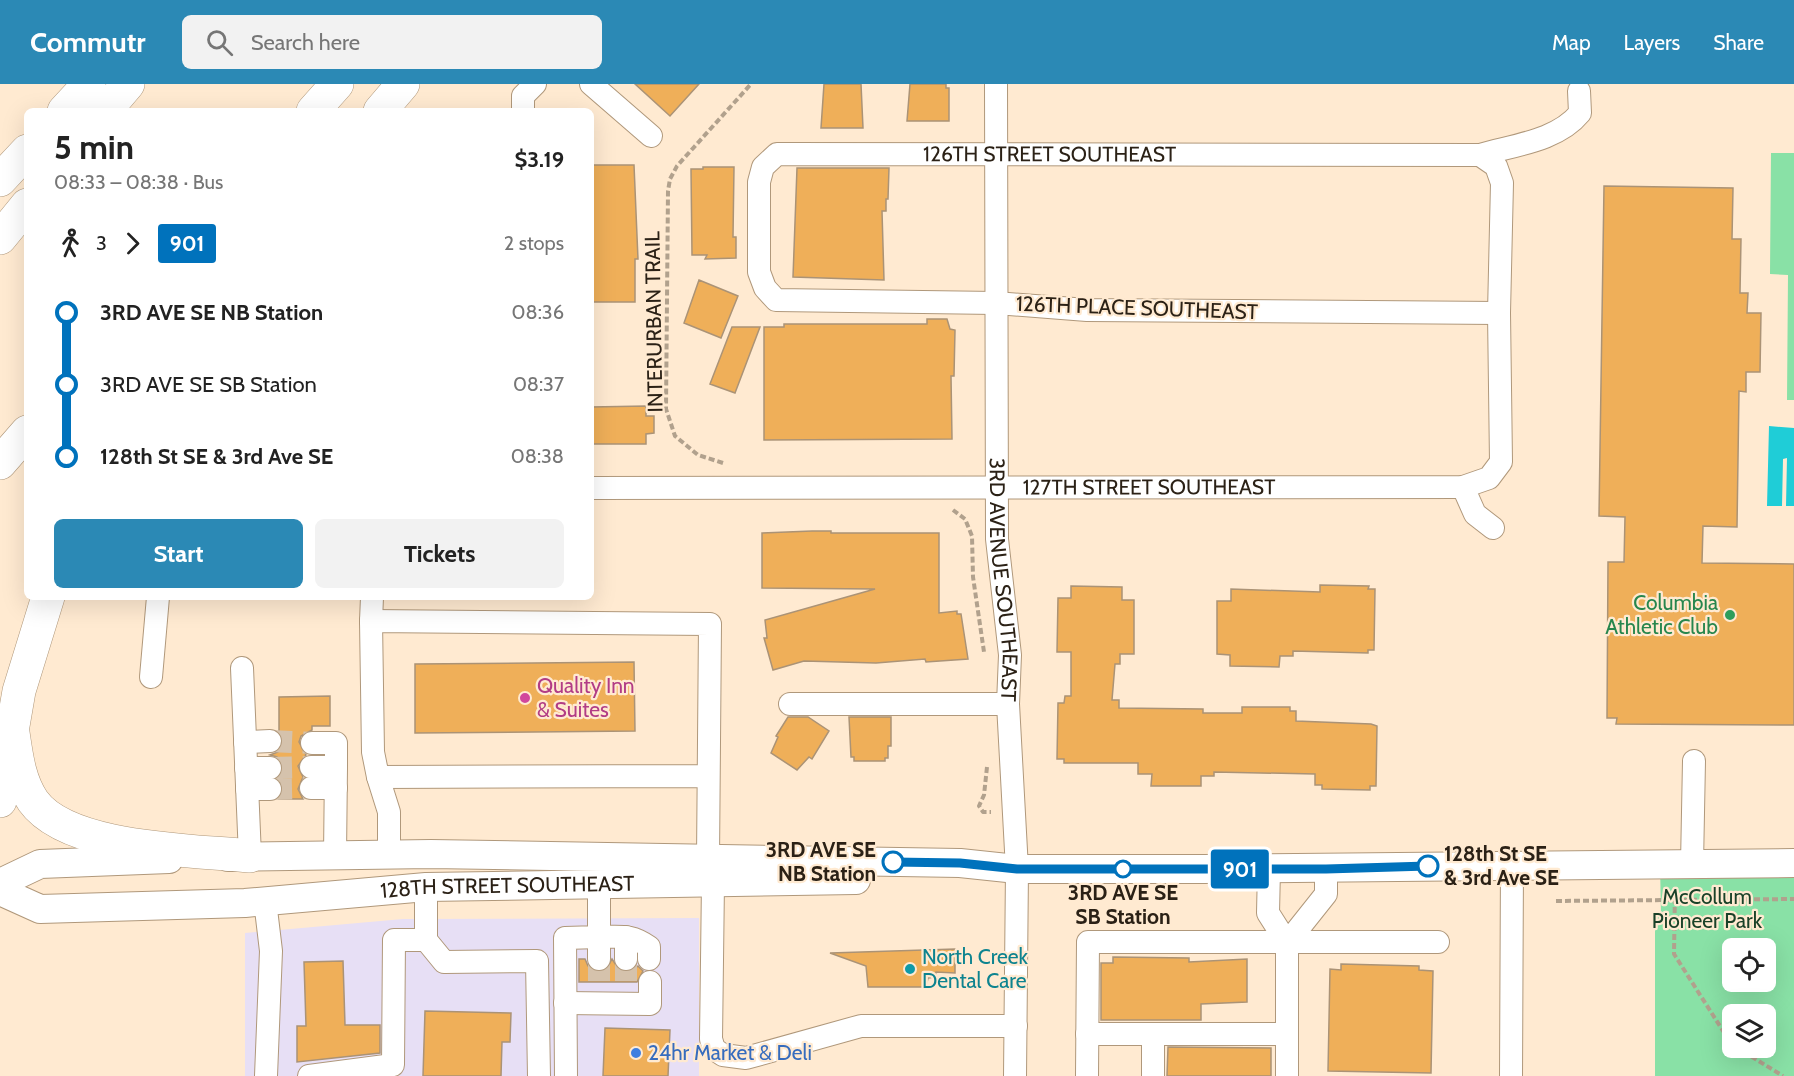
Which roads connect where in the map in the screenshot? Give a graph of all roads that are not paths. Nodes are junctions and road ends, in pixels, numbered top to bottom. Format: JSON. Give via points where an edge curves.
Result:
{"nodes":[{"id":1,"x":90,"y":84,"type":"edge"},
{"id":2,"x":128,"y":84,"type":"edge"},
{"id":3,"x":337,"y":84,"type":"edge"},
{"id":4,"x":403,"y":84,"type":"edge"},
{"id":5,"x":535,"y":84,"type":"edge"},
{"id":6,"x":591,"y":84,"type":"edge"},
{"id":7,"x":996,"y":84,"type":"edge"},
{"id":8,"x":1579,"y":92,"type":"dead end"},
{"id":9,"x":67,"y":108,"type":"edge"},
{"id":10,"x":108,"y":108,"type":"edge"},
{"id":11,"x":316,"y":108,"type":"edge"},
{"id":12,"x":383,"y":108,"type":"edge"},
{"id":13,"x":523,"y":108,"type":"edge"},
{"id":14,"x":651,"y":136,"type":"dead end"},
{"id":15,"x":996,"y":153,"type":"junction"},
{"id":16,"x":24,"y":154,"type":"edge"},
{"id":17,"x":1480,"y":155,"type":"junction"},
{"id":18,"x":0,"y":180,"type":"edge"},
{"id":19,"x":24,"y":209,"type":"edge"},
{"id":20,"x":0,"y":237,"type":"edge"},
{"id":21,"x":776,"y":300,"type":"joint"},
{"id":22,"x":996,"y":303,"type":"junction"},
{"id":23,"x":1499,"y":313,"type":"junction"},
{"id":24,"x":24,"y":435,"type":"edge"},
{"id":25,"x":0,"y":462,"type":"edge"},
{"id":26,"x":1463,"y":487,"type":"junction"},
{"id":27,"x":594,"y":488,"type":"edge"},
{"id":28,"x":996,"y":490,"type":"junction"},
{"id":29,"x":1493,"y":528,"type":"dead end"},
{"id":30,"x":47,"y":600,"type":"edge"},
{"id":31,"x":158,"y":600,"type":"edge"},
{"id":32,"x":372,"y":600,"type":"edge"},
{"id":33,"x":371,"y":621,"type":"junction"},
{"id":34,"x":242,"y":668,"type":"dead end"},
{"id":35,"x":151,"y":677,"type":"dead end"},
{"id":36,"x":790,"y":704,"type":"dead end"},
{"id":37,"x":997,"y":704,"type":"junction"},
{"id":38,"x":12,"y":726,"type":"junction"},
{"id":39,"x":270,"y":741,"type":"tunnel mouth"},
{"id":40,"x":245,"y":742,"type":"junction"},
{"id":41,"x":312,"y":743,"type":"tunnel mouth"},
{"id":42,"x":1694,"y":761,"type":"dead end"},
{"id":43,"x":708,"y":776,"type":"junction"},
{"id":44,"x":378,"y":777,"type":"junction"},
{"id":45,"x":311,"y":778,"type":"tunnel mouth"},
{"id":46,"x":336,"y":778,"type":"junction"},
{"id":47,"x":247,"y":779,"type":"junction"},
{"id":48,"x":270,"y":779,"type":"tunnel mouth"},
{"id":49,"x":0,"y":801,"type":"edge"},
{"id":50,"x":335,"y":855,"type":"junction"},
{"id":51,"x":389,"y":855,"type":"junction"},
{"id":52,"x":250,"y":856,"type":"junction"},
{"id":53,"x":1794,"y":863,"type":"edge"},
{"id":54,"x":1512,"y":864,"type":"junction"},
{"id":55,"x":1683,"y":864,"type":"junction"},
{"id":56,"x":1017,"y":869,"type":"junction"},
{"id":57,"x":1269,"y":869,"type":"junction"},
{"id":58,"x":1326,"y":869,"type":"junction"},
{"id":59,"x":599,"y":870,"type":"junction"},
{"id":60,"x":711,"y":871,"type":"junction"},
{"id":61,"x":0,"y":883,"type":"edge"},
{"id":62,"x":426,"y":886,"type":"junction"},
{"id":63,"x":0,"y":891,"type":"edge"},
{"id":64,"x":265,"y":901,"type":"junction"},
{"id":65,"x":426,"y":940,"type":"junction"},
{"id":66,"x":1438,"y":942,"type":"dead end"},
{"id":67,"x":1287,"y":943,"type":"junction"},
{"id":68,"x":599,"y":948,"type":"junction"},
{"id":69,"x":649,"y":959,"type":"tunnel mouth"},
{"id":70,"x":650,"y":982,"type":"tunnel mouth"},
{"id":71,"x":565,"y":1003,"type":"junction"},
{"id":72,"x":1016,"y":1026,"type":"junction"},
{"id":73,"x":1087,"y":1034,"type":"junction"},
{"id":74,"x":1153,"y":1034,"type":"junction"},
{"id":75,"x":1287,"y":1034,"type":"junction"},
{"id":76,"x":266,"y":1076,"type":"edge"},
{"id":77,"x":309,"y":1076,"type":"edge"},
{"id":78,"x":539,"y":1076,"type":"edge"},
{"id":79,"x":566,"y":1076,"type":"edge"},
{"id":80,"x":1015,"y":1076,"type":"edge"},
{"id":81,"x":1087,"y":1076,"type":"edge"},
{"id":82,"x":1153,"y":1076,"type":"edge"},
{"id":83,"x":1287,"y":1076,"type":"edge"},
{"id":84,"x":1511,"y":1076,"type":"edge"}],
"edges":[{"from":1,"to":9,"type":"highway"},
{"from":2,"to":10,"type":"highway"},
{"from":3,"to":11,"type":"highway"},
{"from":4,"to":12,"type":"highway"},
{"from":5,"to":13,"type":"street","via":[[523,96]]},
{"from":6,"to":14,"type":"street"},
{"from":7,"to":15,"type":"street","name":"3RD AVENUE SOUTHEAST"},
{"from":8,"to":17,"type":"street","name":"126TH STREET SOUTHEAST","via":[[1580,113],[1571,124],[1553,134]]},
{"from":15,"to":17,"type":"street","name":"126TH STREET SOUTHEAST"},
{"from":15,"to":21,"type":"street","name":"126TH STREET SOUTHEAST","via":[[777,154],[763,167],[759,182],[759,272],[765,288]]},
{"from":15,"to":22,"type":"street","name":"3RD AVENUE SOUTHEAST"},
{"from":16,"to":18,"type":"highway"},
{"from":17,"to":23,"type":"street","via":[[1496,166],[1502,183]]},
{"from":19,"to":20,"type":"highway"},
{"from":21,"to":22,"type":"street","name":"126TH PLACE SOUTHEAST"},
{"from":22,"to":23,"type":"street","name":"126TH PLACE SOUTHEAST","via":[[1087,310]]},
{"from":22,"to":28,"type":"street","name":"3RD AVENUE SOUTHEAST"},
{"from":23,"to":26,"type":"street","name":"127TH STREET SOUTHEAST","via":[[1501,462],[1489,478]]},
{"from":24,"to":25,"type":"highway"},
{"from":26,"to":28,"type":"street","name":"127TH STREET SOUTHEAST"},
{"from":26,"to":29,"type":"street","via":[[1475,514]]},
{"from":27,"to":28,"type":"street","name":"127TH STREET SOUTHEAST"},
{"from":28,"to":37,"type":"street","name":"3RD AVENUE SOUTHEAST","via":[[997,539],[1010,655]]},
{"from":30,"to":38,"type":"highway"},
{"from":31,"to":35,"type":"street"},
{"from":32,"to":33,"type":"street"},
{"from":33,"to":43,"type":"street","via":[[710,624]]},
{"from":33,"to":44,"type":"street","via":[[373,752]]},
{"from":34,"to":40,"type":"street"},
{"from":36,"to":37,"type":"street"},
{"from":37,"to":56,"type":"street","name":"3RD AVENUE SOUTHEAST"},
{"from":38,"to":49,"type":"highway"},
{"from":38,"to":52,"type":"highway","via":[[24,784],[43,812],[61,826],[117,842]]},
{"from":39,"to":40,"type":"street"},
{"from":40,"to":47,"type":"street"},
{"from":41,"to":46,"type":"street","via":[[336,743]]},
{"from":42,"to":55,"type":"street"},
{"from":43,"to":44,"type":"street"},
{"from":43,"to":60,"type":"street"},
{"from":44,"to":51,"type":"street","via":[[389,812]]},
{"from":45,"to":46,"type":"street"},
{"from":46,"to":50,"type":"street"},
{"from":47,"to":48,"type":"street"},
{"from":47,"to":52,"type":"street"},
{"from":50,"to":51,"type":"main road","name":"128TH STREET SOUTHEAST"},
{"from":50,"to":52,"type":"main road","name":"128TH STREET SOUTHEAST"},
{"from":51,"to":59,"type":"main road","name":"128TH STREET SOUTHEAST"},
{"from":52,"to":61,"type":"main road","name":"128TH STREET SOUTHEAST","via":[[40,864]]},
{"from":53,"to":55,"type":"main road","name":"128TH STREET SOUTHEAST"},
{"from":54,"to":55,"type":"main road","name":"128TH STREET SOUTHEAST"},
{"from":54,"to":58,"type":"main road","name":"128TH STREET SOUTHEAST"},
{"from":54,"to":84,"type":"street"},
{"from":56,"to":57,"type":"main road","name":"128TH STREET SOUTHEAST"},
{"from":56,"to":60,"type":"main road","name":"128TH STREET SOUTHEAST","via":[[960,863]]},
{"from":56,"to":72,"type":"street","name":"3RD AVENUE SOUTHEAST"},
{"from":57,"to":58,"type":"main road","name":"128TH STREET SOUTHEAST"},
{"from":57,"to":67,"type":"street","via":[[1268,913]]},
{"from":58,"to":67,"type":"street","via":[[1326,894]]},
{"from":59,"to":60,"type":"main road","name":"128TH STREET SOUTHEAST"},
{"from":59,"to":62,"type":"main road","name":"128TH STREET SOUTHEAST","via":[[460,870]]},
{"from":59,"to":68,"type":"street"},
{"from":60,"to":72,"type":"street","via":[[711,1039],[714,1049],[723,1055],[746,1058],[861,1026]]},
{"from":62,"to":64,"type":"main road","name":"128TH STREET SOUTHEAST"},
{"from":62,"to":65,"type":"street"},
{"from":63,"to":64,"type":"main road","name":"128TH STREET SOUTHEAST","via":[[40,909]]},
{"from":64,"to":76,"type":"street","via":[[271,951]]},
{"from":65,"to":77,"type":"street","via":[[394,940],[393,1065]]},
{"from":65,"to":78,"type":"street","via":[[444,962],[537,961]]},
{"from":66,"to":67,"type":"street"},
{"from":67,"to":73,"type":"street","via":[[1088,942]]},
{"from":67,"to":75,"type":"street"},
{"from":68,"to":69,"type":"street","via":[[626,948],[635,936],[649,947]]},
{"from":68,"to":71,"type":"street","via":[[565,938]]},
{"from":70,"to":71,"type":"street","via":[[650,1004],[626,993],[599,993]]},
{"from":71,"to":79,"type":"street"},
{"from":72,"to":80,"type":"street","name":"3RD AVENUE SOUTHEAST"},
{"from":73,"to":74,"type":"street"},
{"from":73,"to":81,"type":"street"},
{"from":74,"to":75,"type":"street"},
{"from":74,"to":82,"type":"street"},
{"from":75,"to":83,"type":"street"}]}
